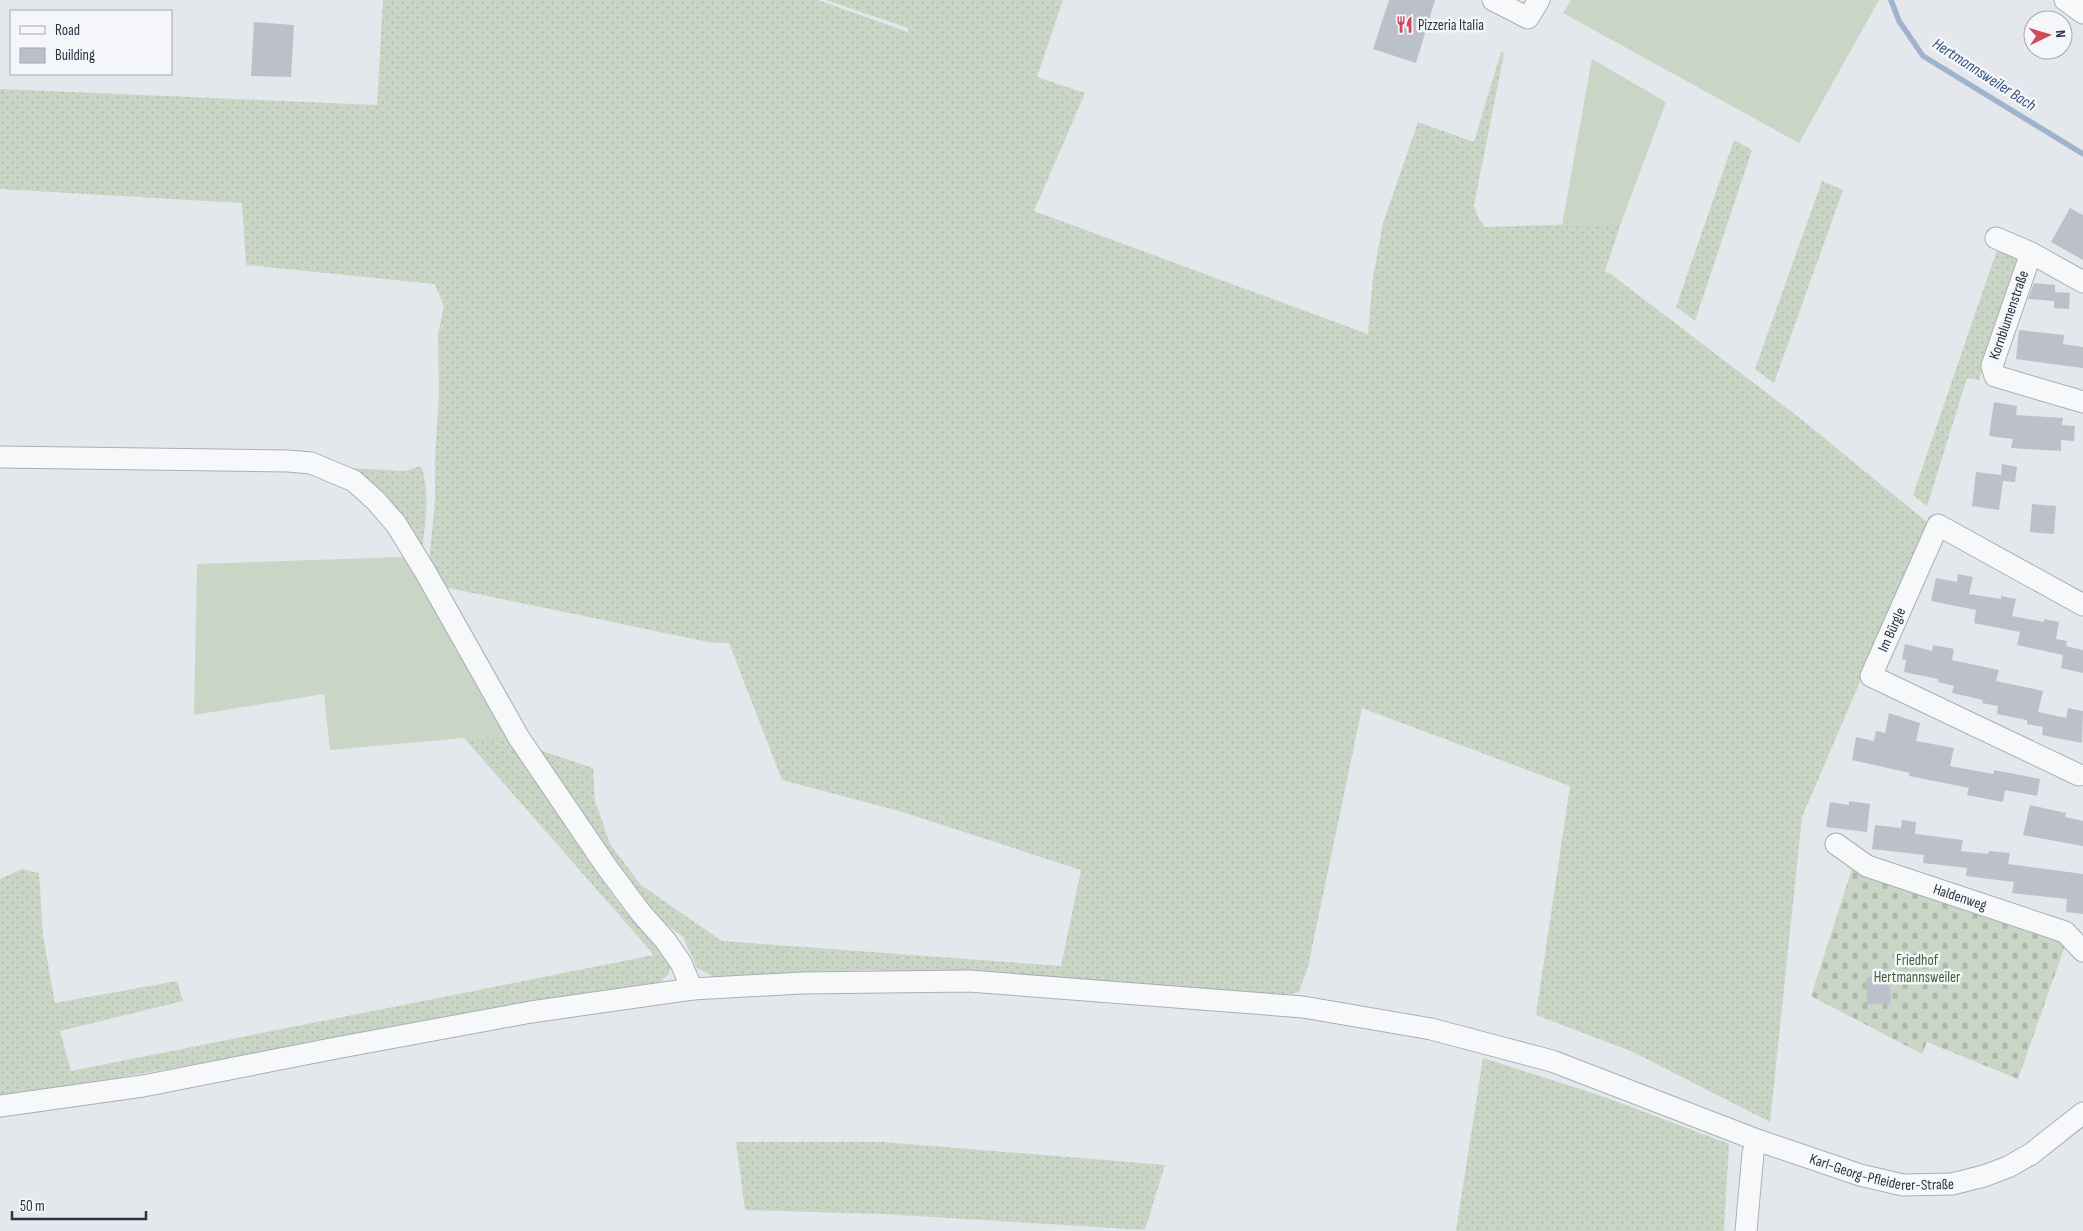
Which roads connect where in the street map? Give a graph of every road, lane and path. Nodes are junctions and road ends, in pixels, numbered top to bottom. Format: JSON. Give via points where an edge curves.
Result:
{"nodes":[{"id":1,"x":1493,"y":0,"type":"edge"},
{"id":2,"x":2065,"y":0,"type":"edge"},
{"id":3,"x":1534,"y":9,"type":"edge"},
{"id":4,"x":2083,"y":13,"type":"edge"},
{"id":5,"x":1996,"y":238,"type":"dead end"},
{"id":6,"x":2031,"y":253,"type":"junction"},
{"id":7,"x":2083,"y":282,"type":"edge"},
{"id":8,"x":2083,"y":402,"type":"edge"},
{"id":9,"x":0,"y":457,"type":"edge"},
{"id":10,"x":2083,"y":605,"type":"edge"},
{"id":11,"x":2079,"y":775,"type":"dead end"},
{"id":12,"x":1836,"y":844,"type":"dead end"},
{"id":13,"x":2083,"y":951,"type":"edge"},
{"id":14,"x":692,"y":989,"type":"junction"},
{"id":15,"x":0,"y":1106,"type":"edge"},
{"id":16,"x":2079,"y":1125,"type":"edge"},
{"id":17,"x":1757,"y":1140,"type":"junction"},
{"id":18,"x":1746,"y":1231,"type":"edge"}],
"edges":[{"from":1,"to":3,"type":"street"},
{"from":2,"to":4,"type":"street"},
{"from":5,"to":6,"type":"street"},
{"from":6,"to":7,"type":"street"},
{"from":6,"to":8,"type":"street","name":"Kornblumenstraße","via":[[1992,366],[1995,376]]},
{"from":9,"to":14,"type":"street","via":[[311,463],[354,481],[396,524],[519,738],[606,866],[640,913],[665,940]]},
{"from":10,"to":11,"type":"street","name":"Im Bürgle","via":[[1938,525],[1871,676]]},
{"from":12,"to":13,"type":"street","name":"Haldenweg","via":[[1867,866],[2065,932]]},
{"from":14,"to":15,"type":"street","name":"Karl-Georg-Pfleiderer-Straße","via":[[531,1012],[143,1086]]},
{"from":14,"to":17,"type":"street","name":"Karl-Georg-Pfleiderer-Straße","via":[[802,983],[969,981],[1303,1007],[1431,1029],[1535,1056]]},
{"from":16,"to":17,"type":"street","name":"Karl-Georg-Pfleiderer-Straße","via":[[2008,1167],[1984,1176],[1944,1184],[1903,1185],[1860,1175]]},
{"from":17,"to":18,"type":"street"}]}
